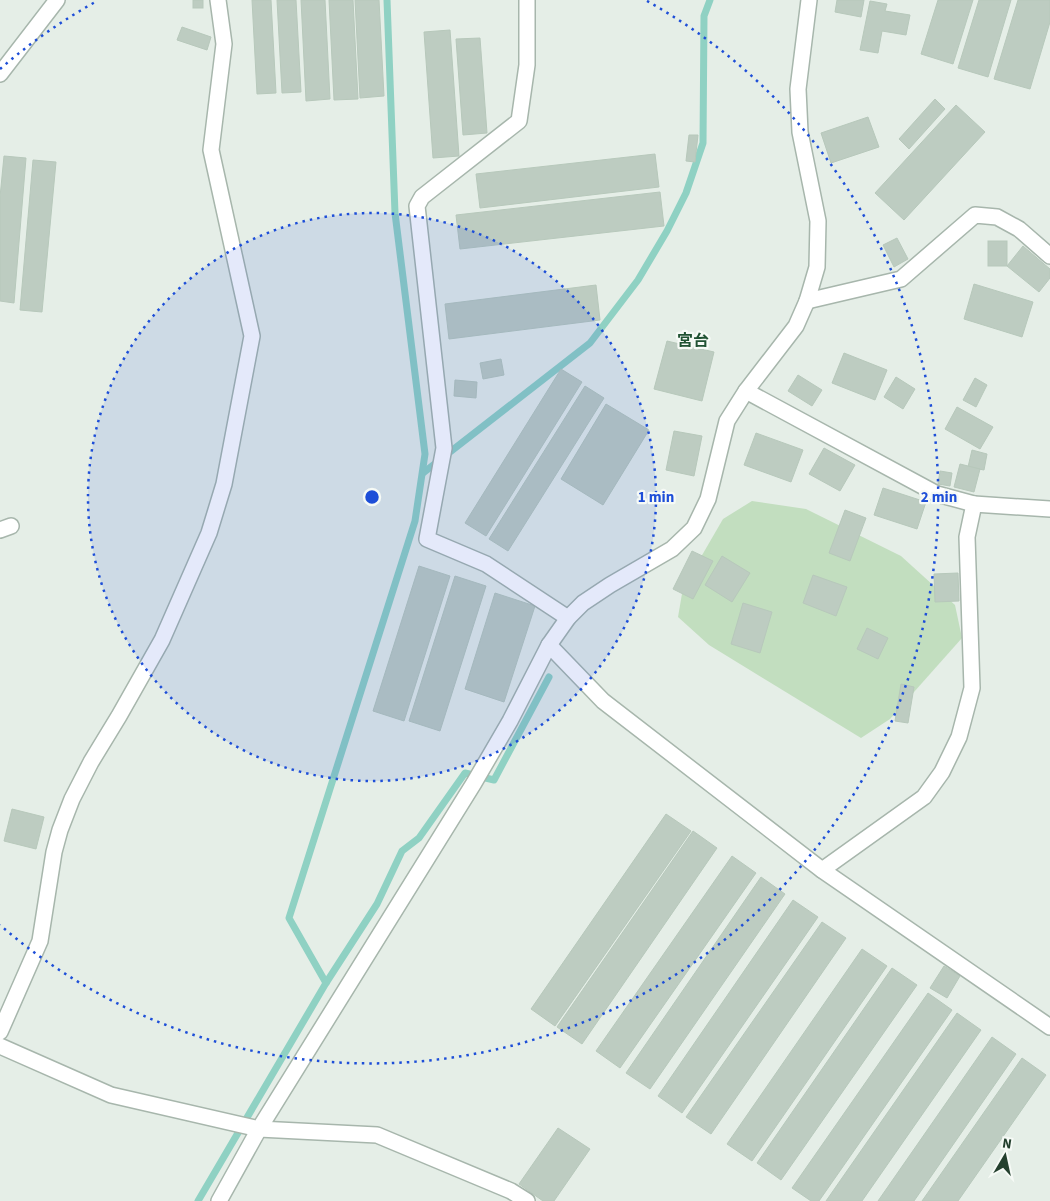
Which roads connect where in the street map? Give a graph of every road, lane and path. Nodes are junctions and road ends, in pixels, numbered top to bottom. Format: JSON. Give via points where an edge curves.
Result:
{"nodes":[{"id":1,"x":57,"y":0,"type":"edge"},
{"id":2,"x":218,"y":0,"type":"edge"},
{"id":3,"x":527,"y":0,"type":"edge"},
{"id":4,"x":809,"y":0,"type":"edge"},
{"id":5,"x":0,"y":74,"type":"edge"},
{"id":6,"x":1050,"y":256,"type":"edge"},
{"id":7,"x":807,"y":301,"type":"junction"},
{"id":8,"x":746,"y":392,"type":"junction"},
{"id":9,"x":974,"y":504,"type":"junction"},
{"id":10,"x":1050,"y":509,"type":"edge"},
{"id":11,"x":568,"y":618,"type":"junction"},
{"id":12,"x":549,"y":645,"type":"junction"},
{"id":13,"x":822,"y":870,"type":"junction"},
{"id":14,"x":1050,"y":1027,"type":"edge"},
{"id":15,"x":0,"y":1032,"type":"edge"},
{"id":16,"x":0,"y":1046,"type":"edge"},
{"id":17,"x":259,"y":1129,"type":"junction"},
{"id":18,"x":219,"y":1201,"type":"edge"},
{"id":19,"x":527,"y":1201,"type":"edge"}],
"edges":[{"from":1,"to":5,"type":"street"},
{"from":2,"to":15,"type":"street","via":[[224,44],[212,150],[252,336],[224,484],[209,533],[162,640],[90,762],[66,814],[54,852],[40,941]]},
{"from":3,"to":11,"type":"street","via":[[527,65],[519,121],[422,197],[417,206],[444,448],[428,539],[486,564]]},
{"from":4,"to":7,"type":"street","via":[[798,89],[800,132],[818,221],[817,267]]},
{"from":6,"to":7,"type":"street","via":[[1019,228],[997,217],[975,215],[901,279]]},
{"from":7,"to":8,"type":"street","via":[[796,326]]},
{"from":8,"to":9,"type":"street","via":[[937,494]]},
{"from":8,"to":11,"type":"street","via":[[727,421],[708,500],[694,528],[672,549],[610,585],[583,603]]},
{"from":9,"to":10,"type":"street"},
{"from":9,"to":13,"type":"street","via":[[967,537],[972,688],[959,737],[942,772],[924,797]]},
{"from":11,"to":12,"type":"street"},
{"from":12,"to":13,"type":"street","via":[[603,700]]},
{"from":12,"to":17,"type":"street","via":[[474,783]]},
{"from":13,"to":14,"type":"street"},
{"from":16,"to":17,"type":"street","via":[[111,1095]]},
{"from":17,"to":18,"type":"street"},
{"from":17,"to":19,"type":"street","via":[[377,1135],[511,1190]]}]}
